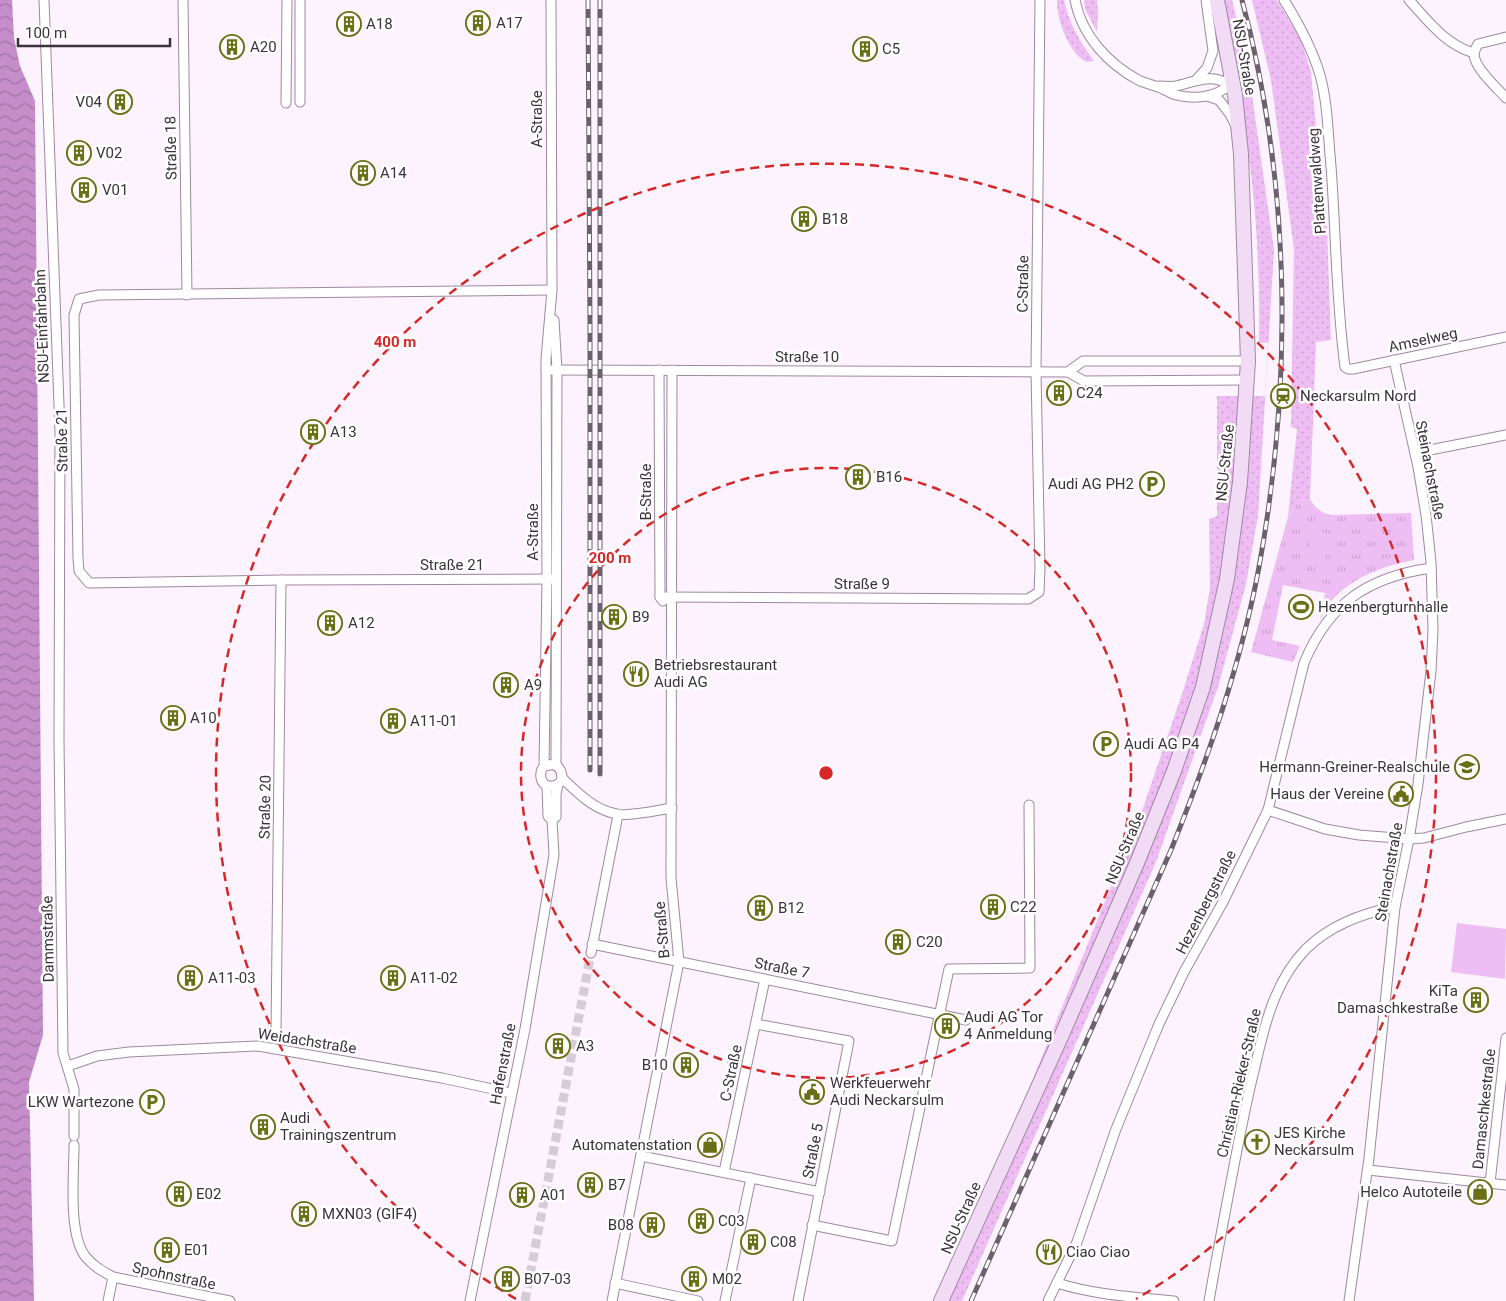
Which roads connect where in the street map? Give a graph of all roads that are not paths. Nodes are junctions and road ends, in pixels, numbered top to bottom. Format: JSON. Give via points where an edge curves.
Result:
{"nodes":[{"id":1,"x":44,"y":0,"type":"edge"},
{"id":2,"x":183,"y":0,"type":"edge"},
{"id":3,"x":287,"y":0,"type":"edge"},
{"id":4,"x":300,"y":0,"type":"edge"},
{"id":5,"x":551,"y":0,"type":"edge"},
{"id":6,"x":1040,"y":0,"type":"edge"},
{"id":7,"x":1075,"y":0,"type":"edge"},
{"id":8,"x":1206,"y":0,"type":"edge"},
{"id":9,"x":1217,"y":0,"type":"edge"},
{"id":10,"x":1284,"y":0,"type":"edge"},
{"id":11,"x":1409,"y":0,"type":"edge"},
{"id":12,"x":1506,"y":36,"type":"edge"},
{"id":13,"x":1474,"y":53,"type":"junction"},
{"id":14,"x":1196,"y":80,"type":"junction"},
{"id":15,"x":1231,"y":83,"type":"junction"},
{"id":16,"x":1156,"y":86,"type":"junction"},
{"id":17,"x":1206,"y":96,"type":"junction"},
{"id":18,"x":1506,"y":98,"type":"edge"},
{"id":19,"x":300,"y":102,"type":"dead end"},
{"id":20,"x":286,"y":103,"type":"dead end"},
{"id":21,"x":1239,"y":130,"type":"junction"},
{"id":22,"x":552,"y":294,"type":"junction"},
{"id":23,"x":187,"y":295,"type":"junction"},
{"id":24,"x":1506,"y":337,"type":"edge"},
{"id":25,"x":1394,"y":360,"type":"junction"},
{"id":26,"x":1248,"y":361,"type":"junction"},
{"id":27,"x":1347,"y":369,"type":"joint"},
{"id":28,"x":546,"y":370,"type":"junction"},
{"id":29,"x":558,"y":370,"type":"junction"},
{"id":30,"x":659,"y":370,"type":"junction"},
{"id":31,"x":672,"y":370,"type":"junction"},
{"id":32,"x":1036,"y":372,"type":"junction"},
{"id":33,"x":1068,"y":372,"type":"junction"},
{"id":34,"x":1248,"y":380,"type":"junction"},
{"id":35,"x":1506,"y":435,"type":"edge"},
{"id":36,"x":1415,"y":453,"type":"junction"},
{"id":37,"x":1040,"y":568,"type":"joint"},
{"id":38,"x":1431,"y":568,"type":"junction"},
{"id":39,"x":552,"y":579,"type":"junction"},
{"id":40,"x":281,"y":580,"type":"junction"},
{"id":41,"x":660,"y":597,"type":"junction"},
{"id":42,"x":672,"y":597,"type":"junction"},
{"id":43,"x":672,"y":610,"type":"junction"},
{"id":44,"x":59,"y":740,"type":"joint"},
{"id":45,"x":554,"y":764,"type":"junction"},
{"id":46,"x":544,"y":766,"type":"junction"},
{"id":47,"x":560,"y":781,"type":"junction"},
{"id":48,"x":547,"y":786,"type":"junction"},
{"id":49,"x":1029,"y":805,"type":"dead end"},
{"id":50,"x":672,"y":808,"type":"junction"},
{"id":51,"x":1268,"y":810,"type":"junction"},
{"id":52,"x":618,"y":815,"type":"junction"},
{"id":53,"x":1506,"y":819,"type":"edge"},
{"id":54,"x":552,"y":820,"type":"junction"},
{"id":55,"x":552,"y":830,"type":"joint"},
{"id":56,"x":1409,"y":839,"type":"junction"},
{"id":57,"x":1395,"y":907,"type":"junction"},
{"id":58,"x":679,"y":962,"type":"junction"},
{"id":59,"x":766,"y":979,"type":"junction"},
{"id":60,"x":939,"y":1014,"type":"junction"},
{"id":61,"x":966,"y":1020,"type":"dead end"},
{"id":62,"x":756,"y":1024,"type":"junction"},
{"id":63,"x":276,"y":1034,"type":"dead end"},
{"id":64,"x":1506,"y":1038,"type":"edge"},
{"id":65,"x":68,"y":1066,"type":"junction"},
{"id":66,"x":511,"y":1093,"type":"junction"},
{"id":67,"x":641,"y":1156,"type":"junction"},
{"id":68,"x":1368,"y":1170,"type":"junction"},
{"id":69,"x":724,"y":1172,"type":"junction"},
{"id":70,"x":751,"y":1178,"type":"junction"},
{"id":71,"x":1490,"y":1184,"type":"junction"},
{"id":72,"x":1506,"y":1185,"type":"edge"},
{"id":73,"x":820,"y":1192,"type":"junction"},
{"id":74,"x":812,"y":1225,"type":"junction"},
{"id":75,"x":113,"y":1277,"type":"junction"},
{"id":76,"x":615,"y":1283,"type":"junction"},
{"id":77,"x":1057,"y":1283,"type":"junction"},
{"id":78,"x":108,"y":1301,"type":"edge"},
{"id":79,"x":230,"y":1301,"type":"edge"},
{"id":80,"x":470,"y":1301,"type":"edge"},
{"id":81,"x":612,"y":1301,"type":"edge"},
{"id":82,"x":698,"y":1301,"type":"edge"},
{"id":83,"x":725,"y":1301,"type":"edge"},
{"id":84,"x":798,"y":1301,"type":"edge"},
{"id":85,"x":941,"y":1301,"type":"edge"},
{"id":86,"x":1048,"y":1301,"type":"edge"},
{"id":87,"x":1174,"y":1301,"type":"edge"},
{"id":88,"x":1209,"y":1301,"type":"edge"},
{"id":89,"x":1350,"y":1301,"type":"edge"}],
"edges":[{"from":1,"to":44,"type":"street","name":"NSU-Einfahrbahn","via":[[60,432]]},
{"from":2,"to":23,"type":"street","name":"Straße 18"},
{"from":3,"to":20,"type":"street"},
{"from":4,"to":19,"type":"street"},
{"from":5,"to":22,"type":"street","name":"A-Straße"},
{"from":6,"to":32,"type":"street","name":"C-Straße"},
{"from":7,"to":16,"type":"street","via":[[1089,35],[1100,50],[1141,81]]},
{"from":8,"to":14,"type":"street","via":[[1213,51],[1208,68]]},
{"from":9,"to":15,"type":"main road","name":"NSU-Straße"},
{"from":10,"to":27,"type":"street","name":"Plattenwaldweg","via":[[1310,46],[1324,95],[1334,205],[1339,321]]},
{"from":11,"to":13,"type":"street","via":[[1446,39]]},
{"from":12,"to":13,"type":"street","via":[[1478,44]]},
{"from":13,"to":18,"type":"street","via":[[1479,66]]},
{"from":14,"to":15,"type":"street","via":[[1215,79]]},
{"from":14,"to":16,"type":"street","via":[[1176,86]]},
{"from":15,"to":17,"type":"street","via":[[1219,93]]},
{"from":15,"to":21,"type":"main road","name":"NSU-Straße"},
{"from":16,"to":17,"type":"street","via":[[1176,95]]},
{"from":17,"to":21,"type":"street","via":[[1219,100]]},
{"from":21,"to":26,"type":"main road","name":"NSU-Straße"},
{"from":22,"to":23,"type":"street","name":"Straße 21"},
{"from":22,"to":28,"type":"street","name":"A-Straße"},
{"from":22,"to":29,"type":"street","name":"A-Straße"},
{"from":23,"to":40,"type":"street","name":"Straße 21","via":[[79,298],[74,315],[79,572],[89,583]]},
{"from":24,"to":25,"type":"street","name":"Amselweg"},
{"from":25,"to":27,"type":"street","name":"Amselweg"},
{"from":25,"to":36,"type":"street","name":"Steinachstraße"},
{"from":26,"to":33,"type":"street","via":[[1083,362]]},
{"from":26,"to":34,"type":"main road","name":"NSU-Straße"},
{"from":28,"to":29,"type":"street","name":"Straße 10"},
{"from":28,"to":39,"type":"street","name":"A-Straße"},
{"from":29,"to":30,"type":"street","name":"Straße 10"},
{"from":29,"to":39,"type":"street","name":"A-Straße"},
{"from":30,"to":31,"type":"street","name":"Straße 10"},
{"from":30,"to":41,"type":"street","name":"B-Straße"},
{"from":31,"to":32,"type":"street","name":"Straße 10"},
{"from":31,"to":42,"type":"street","name":"B-Straße"},
{"from":32,"to":33,"type":"street","name":"Straße 10"},
{"from":32,"to":37,"type":"street","name":"C-Straße"},
{"from":33,"to":34,"type":"street","via":[[1084,381]]},
{"from":34,"to":85,"type":"main road","name":"NSU-Straße","via":[[1240,482],[1227,579],[1203,688],[1137,863]]},
{"from":35,"to":36,"type":"street"},
{"from":36,"to":38,"type":"street","name":"Steinachstraße"},
{"from":37,"to":42,"type":"street","name":"Straße 9","via":[[1039,592],[1028,599]]},
{"from":38,"to":51,"type":"street","name":"Hezenbergstraße","via":[[1395,575],[1369,586],[1337,610],[1319,632],[1304,663]]},
{"from":38,"to":56,"type":"street","name":"Steinachstraße","via":[[1434,630],[1431,672]]},
{"from":39,"to":40,"type":"street","name":"Straße 21"},
{"from":39,"to":45,"type":"street","name":"A-Straße","via":[[556,766]]},
{"from":39,"to":46,"type":"street","name":"A-Straße"},
{"from":40,"to":63,"type":"street","name":"Straße 20"},
{"from":41,"to":42,"type":"street","name":"Straße 9"},
{"from":41,"to":43,"type":"street"},
{"from":42,"to":43,"type":"street","name":"B-Straße"},
{"from":43,"to":50,"type":"street","name":"B-Straße"},
{"from":44,"to":65,"type":"street","name":"Dammstraße","via":[[63,1053]]},
{"from":45,"to":46,"type":"street"},
{"from":45,"to":47,"type":"street","via":[[562,772]]},
{"from":46,"to":48,"type":"street","name":"A-Straße","via":[[540,777]]},
{"from":47,"to":48,"type":"street"},
{"from":47,"to":52,"type":"street","via":[[598,807]]},
{"from":47,"to":54,"type":"street","name":"A-Straße","via":[[556,817]]},
{"from":48,"to":54,"type":"street","name":"A-Straße","via":[[548,816]]},
{"from":49,"to":60,"type":"street","via":[[1030,968],[949,970]]},
{"from":50,"to":52,"type":"street"},
{"from":50,"to":58,"type":"street","name":"B-Straße","via":[[671,878]]},
{"from":51,"to":56,"type":"street","via":[[1325,829]]},
{"from":51,"to":77,"type":"street","name":"Hezenbergstraße","via":[[1159,1024],[1123,1112],[1077,1242]]},
{"from":52,"to":58,"type":"street","name":"Straße 7","via":[[592,949]]},
{"from":53,"to":56,"type":"street"},
{"from":54,"to":55,"type":"street","name":"A-Straße"},
{"from":55,"to":66,"type":"street","name":"Hafenstraße","via":[[554,855]]},
{"from":56,"to":57,"type":"street","name":"Steinachstraße"},
{"from":57,"to":68,"type":"street","name":"Steinachstraße"},
{"from":57,"to":88,"type":"street","name":"Christian-Rieker-Straße","via":[[1359,916],[1315,941],[1293,965],[1273,1000],[1261,1037],[1243,1119]]},
{"from":58,"to":59,"type":"street","name":"Straße 7"},
{"from":58,"to":67,"type":"street","name":"B-Straße"},
{"from":59,"to":60,"type":"street","name":"Straße 7"},
{"from":59,"to":62,"type":"street","name":"C-Straße"},
{"from":60,"to":61,"type":"street","name":"Straße 7"},
{"from":60,"to":74,"type":"street","via":[[892,1241]]},
{"from":62,"to":69,"type":"street","name":"C-Straße"},
{"from":62,"to":73,"type":"street","name":"Straße 5","via":[[849,1041]]},
{"from":64,"to":71,"type":"street","name":"Damaschkestraße"},
{"from":65,"to":66,"type":"street","name":"Weidachstraße","via":[[97,1056],[129,1052],[258,1046]]},
{"from":65,"to":75,"type":"street","name":"Dammstraße","via":[[74,1089],[74,1222],[78,1244],[97,1269]]},
{"from":66,"to":80,"type":"street","name":"Hafenstraße"},
{"from":67,"to":69,"type":"street"},
{"from":67,"to":76,"type":"street","name":"B-Straße"},
{"from":68,"to":71,"type":"street"},
{"from":68,"to":89,"type":"street","name":"Steinachstraße"},
{"from":69,"to":70,"type":"street"},
{"from":70,"to":73,"type":"street"},
{"from":70,"to":83,"type":"street"},
{"from":71,"to":72,"type":"street"},
{"from":73,"to":74,"type":"street","name":"Straße 5"},
{"from":74,"to":84,"type":"street","name":"Straße 5"},
{"from":75,"to":78,"type":"street"},
{"from":75,"to":79,"type":"street","name":"Spohnstraße"},
{"from":76,"to":81,"type":"street","name":"B-Straße"},
{"from":76,"to":82,"type":"street"},
{"from":77,"to":86,"type":"street","name":"Hezenbergstraße"},
{"from":77,"to":87,"type":"street","via":[[1081,1291]]}]}
